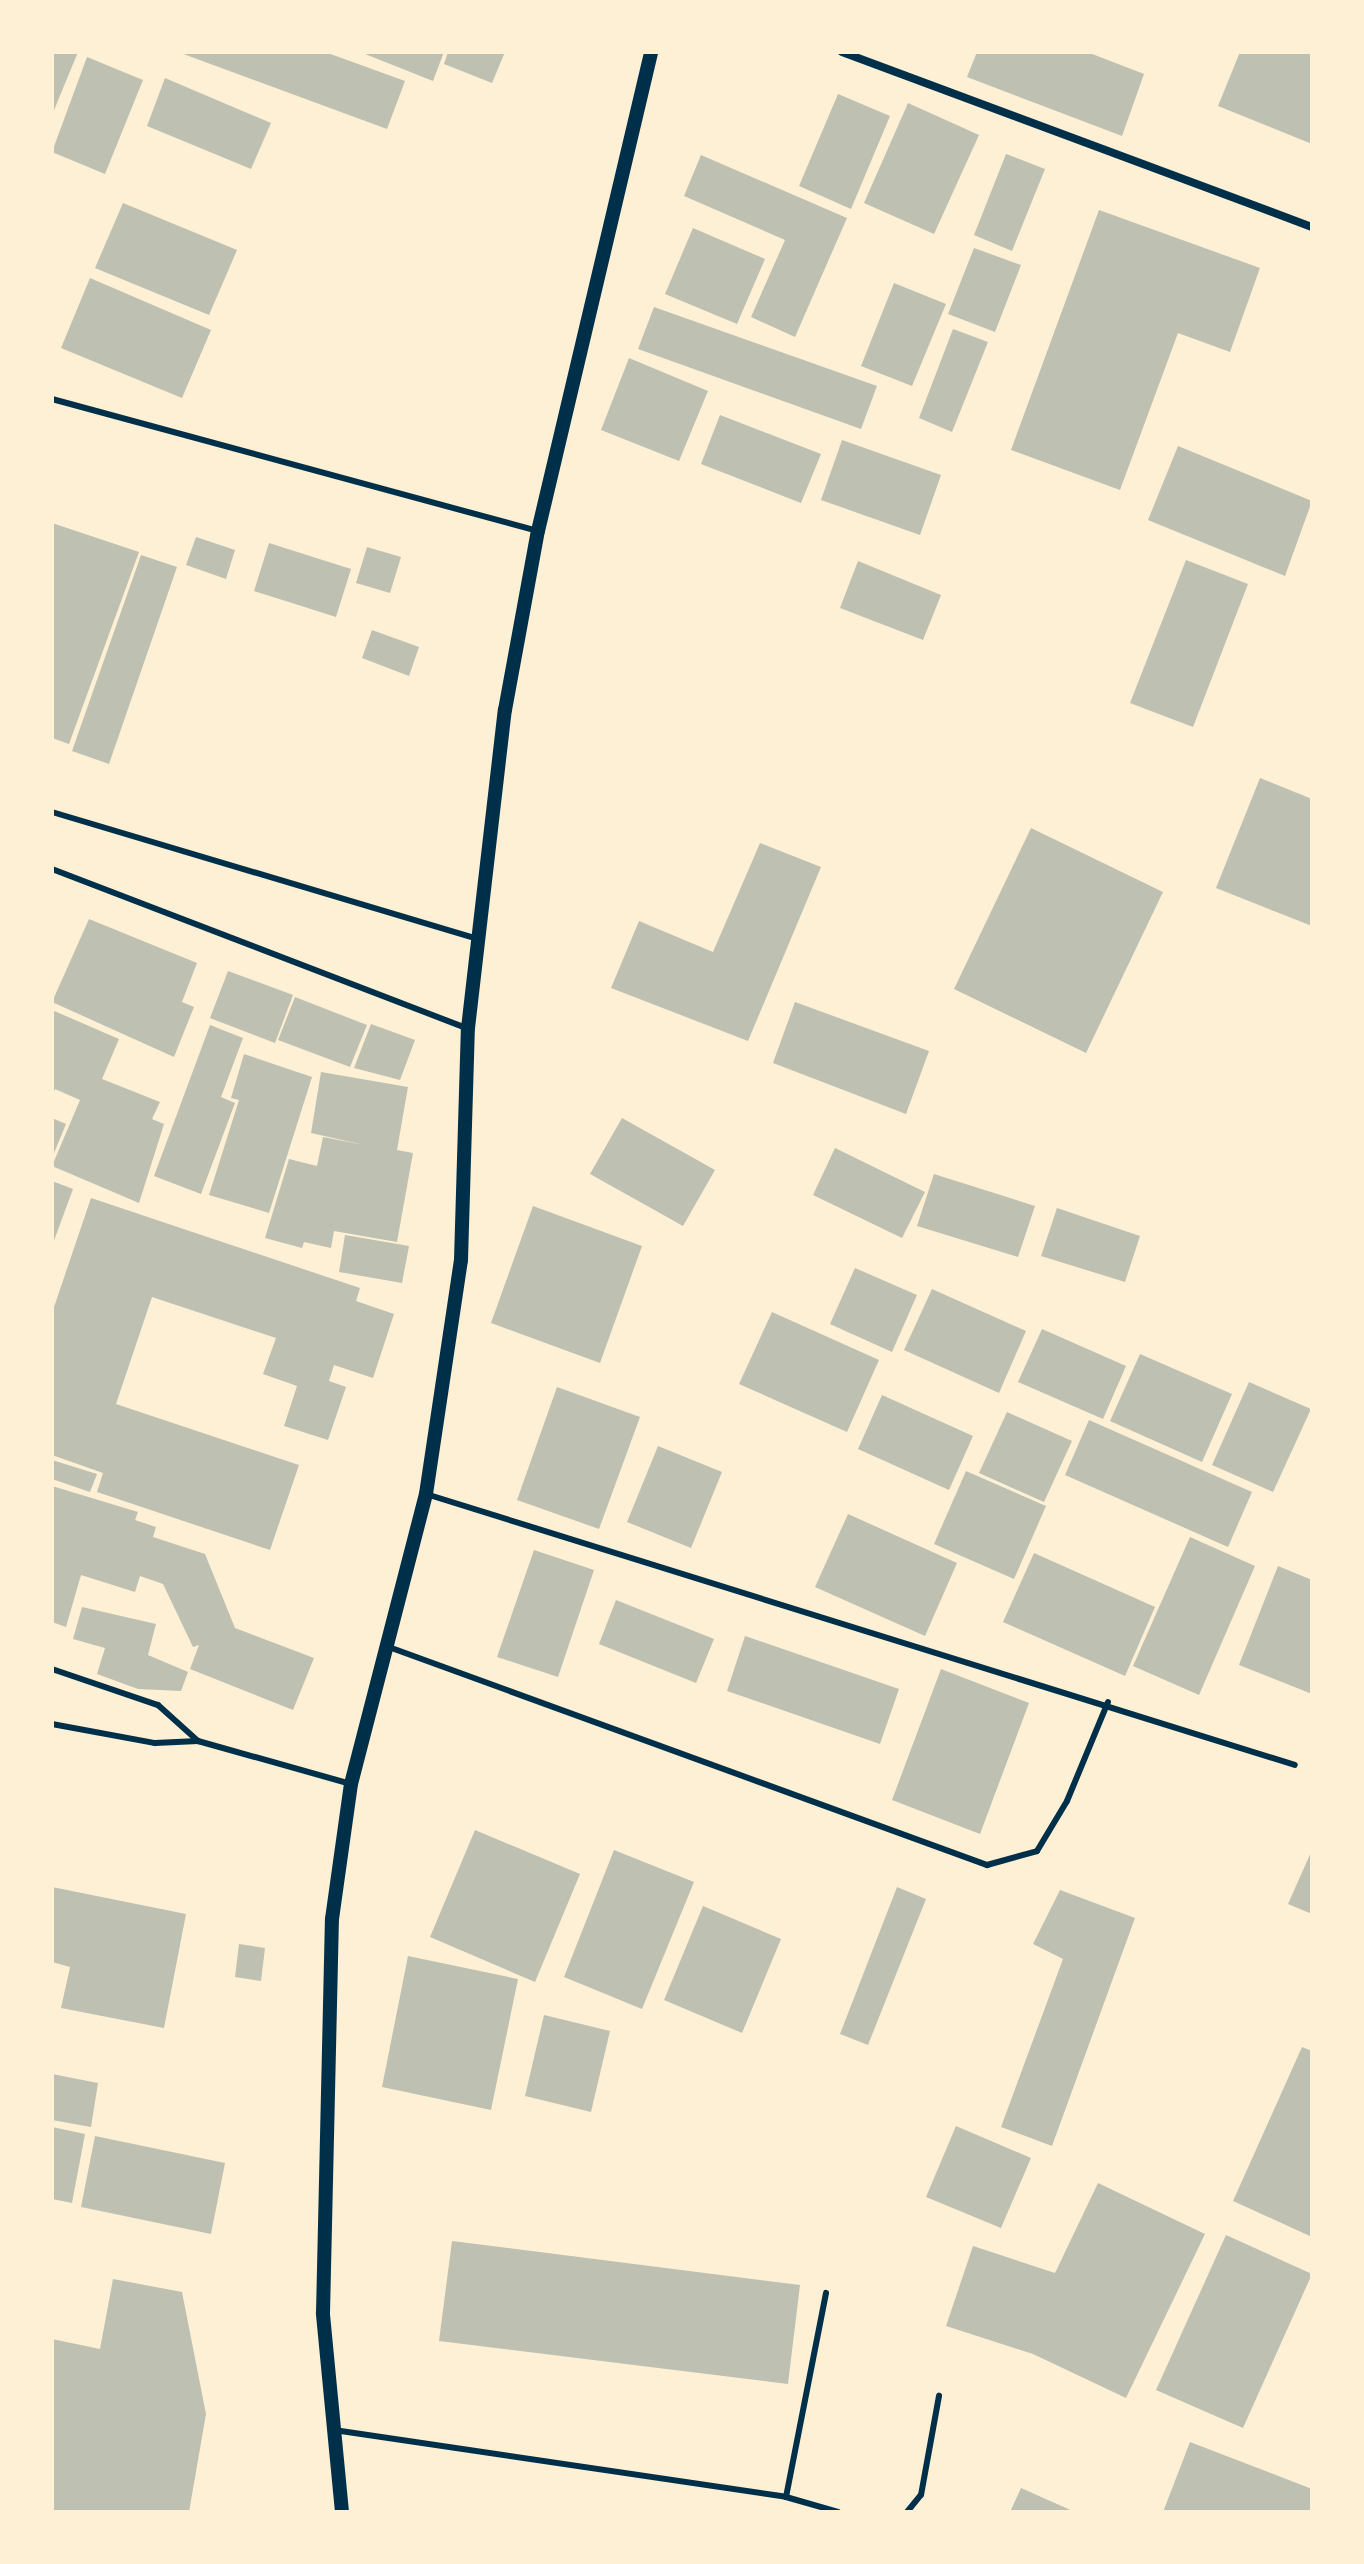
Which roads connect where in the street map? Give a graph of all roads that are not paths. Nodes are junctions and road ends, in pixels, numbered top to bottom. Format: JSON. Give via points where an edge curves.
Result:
{"nodes":[{"id":1,"x":651,"y":52,"type":"edge"},
{"id":2,"x":842,"y":52,"type":"edge"},
{"id":3,"x":1312,"y":227,"type":"edge"},
{"id":4,"x":52,"y":399,"type":"edge"},
{"id":5,"x":538,"y":531,"type":"junction"},
{"id":6,"x":52,"y":812,"type":"edge"},
{"id":7,"x":52,"y":869,"type":"edge"},
{"id":8,"x":477,"y":939,"type":"junction"},
{"id":9,"x":468,"y":1028,"type":"junction"},
{"id":10,"x":426,"y":1494,"type":"junction"},
{"id":11,"x":383,"y":1644,"type":"junction"},
{"id":12,"x":52,"y":1669,"type":"edge"},
{"id":13,"x":1108,"y":1702,"type":"junction"},
{"id":14,"x":52,"y":1724,"type":"edge"},
{"id":15,"x":198,"y":1741,"type":"junction"},
{"id":16,"x":1295,"y":1765,"type":"dead end"},
{"id":17,"x":351,"y":1784,"type":"junction"},
{"id":18,"x":826,"y":2293,"type":"dead end"},
{"id":19,"x":939,"y":2396,"type":"dead end"},
{"id":20,"x":334,"y":2430,"type":"junction"},
{"id":21,"x":786,"y":2497,"type":"junction"},
{"id":22,"x":342,"y":2512,"type":"edge"},
{"id":23,"x":838,"y":2512,"type":"edge"},
{"id":24,"x":907,"y":2512,"type":"edge"}],
"edges":[{"from":1,"to":5,"type":"street"},
{"from":2,"to":3,"type":"street"},
{"from":4,"to":5,"type":"lane"},
{"from":5,"to":8,"type":"street","via":[[505,710]]},
{"from":6,"to":8,"type":"lane"},
{"from":7,"to":9,"type":"lane"},
{"from":8,"to":9,"type":"street"},
{"from":9,"to":10,"type":"street","via":[[461,1260]]},
{"from":10,"to":11,"type":"street"},
{"from":10,"to":13,"type":"lane"},
{"from":11,"to":13,"type":"lane","via":[[987,1865],[1037,1851],[1067,1801]]},
{"from":11,"to":17,"type":"street"},
{"from":12,"to":15,"type":"lane","via":[[158,1705]]},
{"from":13,"to":16,"type":"lane"},
{"from":14,"to":15,"type":"lane","via":[[155,1743]]},
{"from":15,"to":17,"type":"lane"},
{"from":17,"to":20,"type":"street","via":[[332,1919],[325,2121],[323,2313]]},
{"from":18,"to":21,"type":"lane"},
{"from":19,"to":24,"type":"lane","via":[[921,2495]]},
{"from":20,"to":21,"type":"lane"},
{"from":20,"to":22,"type":"street"},
{"from":21,"to":23,"type":"lane"}]}
